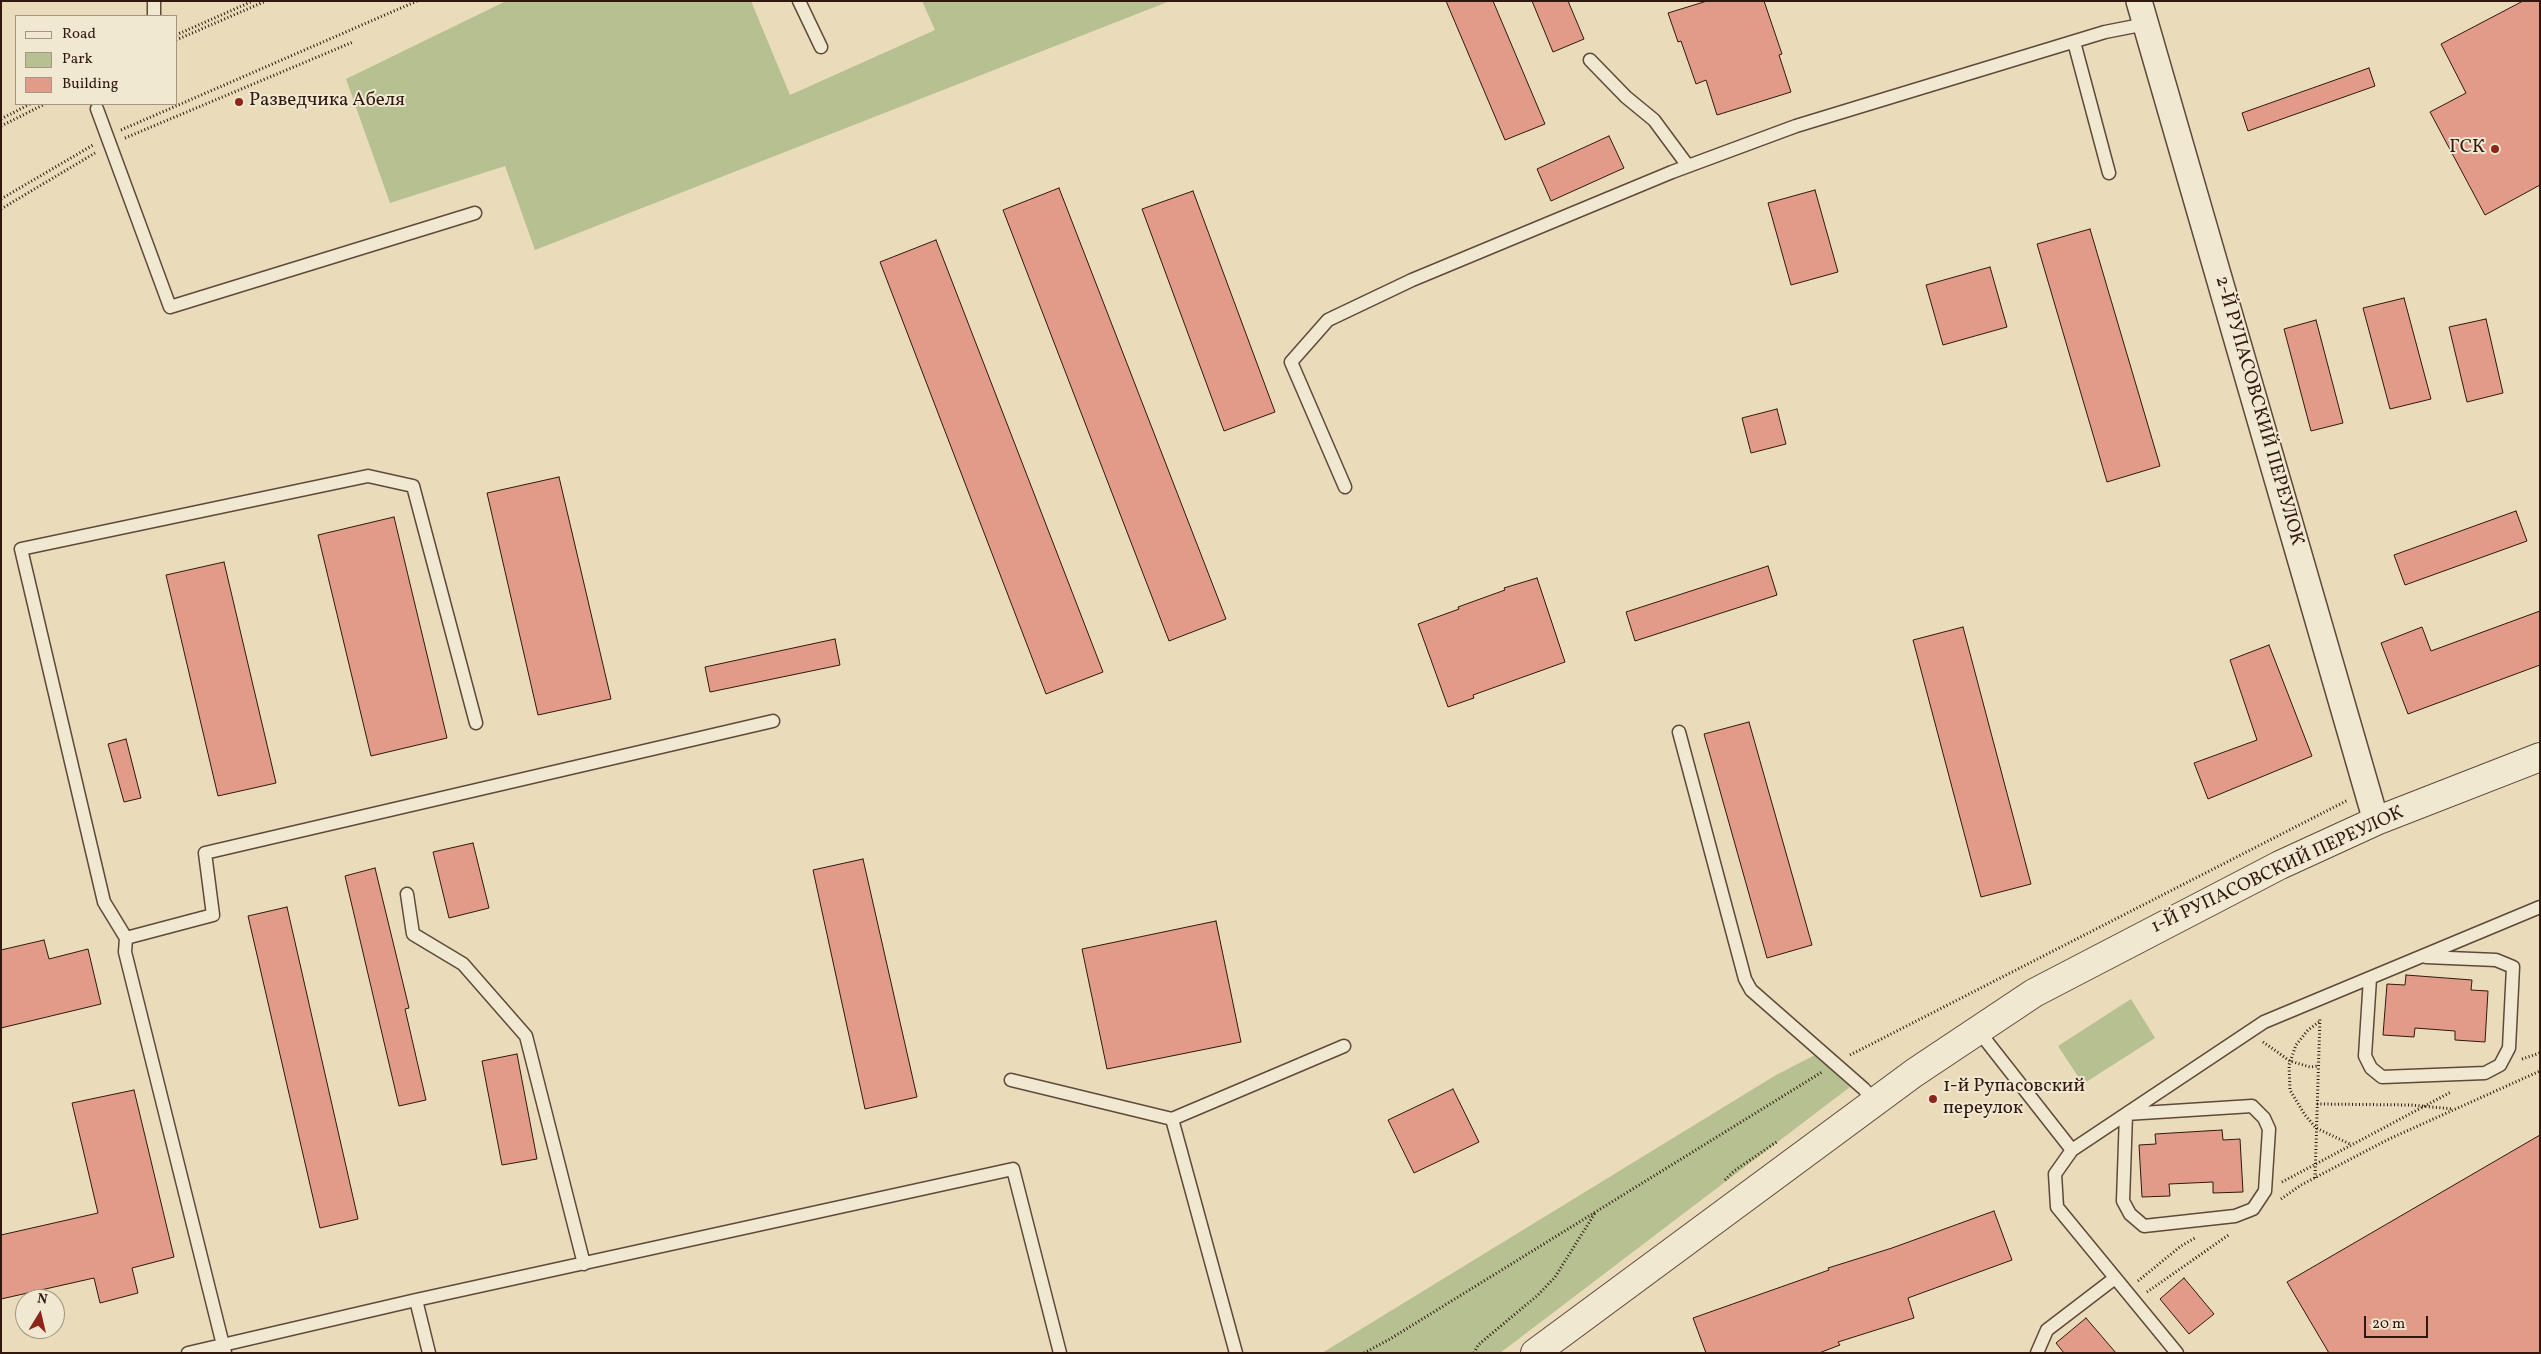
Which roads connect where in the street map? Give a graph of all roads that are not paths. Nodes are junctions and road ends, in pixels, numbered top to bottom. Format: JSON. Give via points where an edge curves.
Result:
{"nodes":[{"id":1,"x":154,"y":1,"type":"edge"},
{"id":2,"x":800,"y":1,"type":"edge"},
{"id":3,"x":2143,"y":13,"type":"edge"},
{"id":4,"x":154,"y":15,"type":"edge"},
{"id":5,"x":2074,"y":42,"type":"junction"},
{"id":6,"x":821,"y":48,"type":"dead end"},
{"id":7,"x":1590,"y":60,"type":"dead end"},
{"id":8,"x":97,"y":109,"type":"dead end"},
{"id":9,"x":1688,"y":166,"type":"junction"},
{"id":10,"x":2109,"y":173,"type":"dead end"},
{"id":11,"x":475,"y":213,"type":"dead end"},
{"id":12,"x":1346,"y":486,"type":"dead end"},
{"id":13,"x":773,"y":721,"type":"dead end"},
{"id":14,"x":476,"y":723,"type":"dead end"},
{"id":15,"x":1679,"y":732,"type":"dead end"},
{"id":16,"x":2540,"y":757,"type":"edge"},
{"id":17,"x":2376,"y":821,"type":"junction"},
{"id":18,"x":407,"y":894,"type":"dead end"},
{"id":19,"x":2540,"y":907,"type":"edge"},
{"id":20,"x":126,"y":938,"type":"junction"},
{"id":21,"x":2422,"y":957,"type":"junction"},
{"id":22,"x":2370,"y":978,"type":"junction"},
{"id":23,"x":1977,"y":1029,"type":"junction"},
{"id":24,"x":1344,"y":1046,"type":"dead end"},
{"id":25,"x":1011,"y":1080,"type":"dead end"},
{"id":26,"x":1875,"y":1102,"type":"junction"},
{"id":27,"x":2126,"y":1114,"type":"junction"},
{"id":28,"x":1172,"y":1119,"type":"junction"},
{"id":29,"x":2072,"y":1150,"type":"junction"},
{"id":30,"x":584,"y":1264,"type":"junction"},
{"id":31,"x":2115,"y":1278,"type":"junction"},
{"id":32,"x":416,"y":1300,"type":"junction"},
{"id":33,"x":224,"y":1349,"type":"edge"},
{"id":34,"x":188,"y":1353,"type":"edge"},
{"id":35,"x":429,"y":1353,"type":"edge"},
{"id":36,"x":1060,"y":1353,"type":"edge"},
{"id":37,"x":1236,"y":1353,"type":"edge"},
{"id":38,"x":1535,"y":1353,"type":"edge"},
{"id":39,"x":2038,"y":1353,"type":"edge"},
{"id":40,"x":2177,"y":1353,"type":"edge"}],
"edges":[{"from":1,"to":4,"type":"lane"},
{"from":2,"to":6,"type":"lane"},
{"from":3,"to":5,"type":"lane","via":[[2105,32]]},
{"from":3,"to":17,"type":"street","name":"2-Й РУПАСОВСКИЙ ПЕРЕУЛОК"},
{"from":5,"to":9,"type":"lane","via":[[1796,126]]},
{"from":5,"to":10,"type":"lane"},
{"from":7,"to":9,"type":"lane","via":[[1626,98],[1654,120]]},
{"from":8,"to":11,"type":"lane","via":[[170,308]]},
{"from":9,"to":12,"type":"lane","via":[[1412,280],[1328,320],[1291,362]]},
{"from":13,"to":20,"type":"lane","via":[[205,853],[213,915]]},
{"from":14,"to":20,"type":"lane","via":[[413,486],[368,476],[21,549],[104,902]]},
{"from":15,"to":26,"type":"lane","via":[[1745,979],[1762,1002],[1864,1088]]},
{"from":16,"to":17,"type":"street","name":"1-Й РУПАСОВСКИЙ ПЕРЕУЛОК"},
{"from":17,"to":23,"type":"street","name":"1-Й РУПАСОВСКИЙ ПЕРЕУЛОК","via":[[2280,865],[2089,962]]},
{"from":18,"to":30,"type":"lane","via":[[414,934],[463,964],[526,1036]]},
{"from":19,"to":21,"type":"lane"},
{"from":20,"to":33,"type":"lane","via":[[125,952]]},
{"from":21,"to":22,"type":"lane"},
{"from":21,"to":22,"type":"lane","via":[[2496,960],[2513,967],[2509,1048],[2500,1065],[2485,1073],[2382,1077],[2371,1068],[2365,1056]]},
{"from":22,"to":27,"type":"lane","via":[[2264,1022]]},
{"from":23,"to":26,"type":"street","name":"1-Й РУПАСОВСКИЙ ПЕРЕУЛОК"},
{"from":23,"to":29,"type":"lane"},
{"from":24,"to":28,"type":"lane"},
{"from":25,"to":28,"type":"lane"},
{"from":26,"to":38,"type":"street","name":"1-Й РУПАСОВСКИЙ ПЕРЕУЛОК"},
{"from":27,"to":27,"type":"lane","via":[[2123,1202],[2130,1214],[2144,1226],[2235,1216],[2254,1208],[2265,1192],[2270,1129],[2252,1106]]},
{"from":27,"to":29,"type":"lane"},
{"from":28,"to":37,"type":"lane"},
{"from":29,"to":31,"type":"lane","via":[[2055,1174],[2056,1207]]},
{"from":30,"to":32,"type":"lane"},
{"from":30,"to":36,"type":"lane","via":[[1013,1169]]},
{"from":31,"to":39,"type":"lane","via":[[2047,1330]]},
{"from":31,"to":40,"type":"lane"},
{"from":32,"to":33,"type":"lane"},
{"from":32,"to":35,"type":"lane"},
{"from":33,"to":34,"type":"lane"}]}
